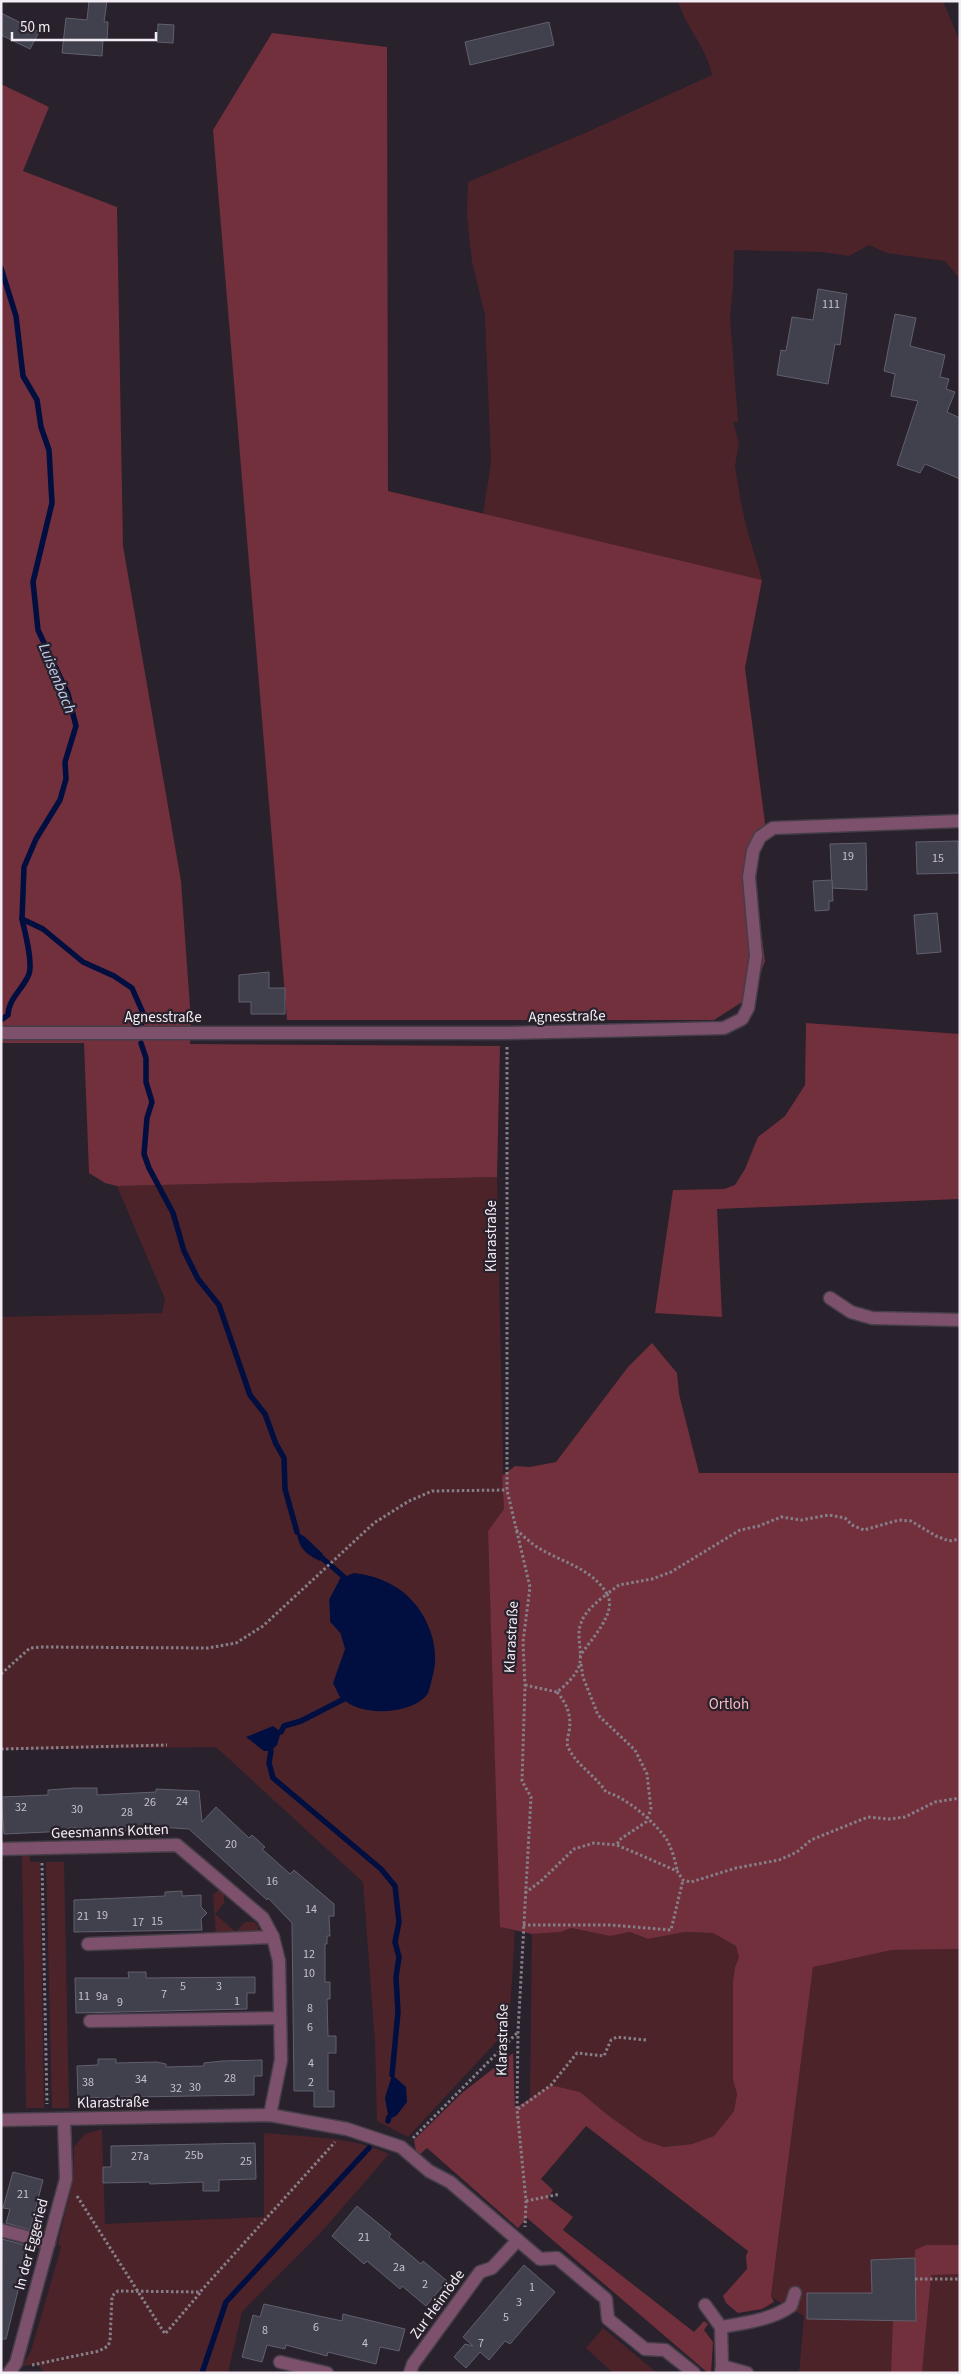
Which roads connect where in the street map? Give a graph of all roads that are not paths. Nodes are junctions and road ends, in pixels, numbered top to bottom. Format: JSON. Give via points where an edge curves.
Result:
{"nodes":[{"id":1,"x":960,"y":821,"type":"edge"},
{"id":2,"x":1,"y":1033,"type":"edge"},
{"id":3,"x":830,"y":1298,"type":"dead end"},
{"id":4,"x":960,"y":1320,"type":"edge"},
{"id":5,"x":1,"y":1850,"type":"edge"},
{"id":6,"x":273,"y":1937,"type":"junction"},
{"id":7,"x":88,"y":1944,"type":"dead end"},
{"id":8,"x":280,"y":2018,"type":"junction"},
{"id":9,"x":90,"y":2021,"type":"dead end"},
{"id":10,"x":270,"y":2115,"type":"junction"},
{"id":11,"x":64,"y":2119,"type":"junction"},
{"id":12,"x":1,"y":2120,"type":"edge"},
{"id":13,"x":1,"y":2230,"type":"edge"},
{"id":14,"x":518,"y":2240,"type":"junction"},
{"id":15,"x":49,"y":2243,"type":"junction"},
{"id":16,"x":795,"y":2293,"type":"dead end"},
{"id":17,"x":705,"y":2305,"type":"dead end"},
{"id":18,"x":721,"y":2327,"type":"junction"},
{"id":19,"x":280,"y":2362,"type":"dead end"},
{"id":20,"x":722,"y":2369,"type":"edge"},
{"id":21,"x":9,"y":2372,"type":"edge"},
{"id":22,"x":327,"y":2373,"type":"edge"},
{"id":23,"x":410,"y":2373,"type":"edge"},
{"id":24,"x":694,"y":2373,"type":"edge"},
{"id":25,"x":747,"y":2373,"type":"edge"}],
"edges":[{"from":1,"to":2,"type":"street","name":"Agnesstraße","via":[[773,828],[760,837],[753,851],[749,877],[756,956],[748,1008],[742,1019],[724,1028],[507,1034]]},
{"from":3,"to":4,"type":"street","via":[[851,1312],[872,1318]]},
{"from":5,"to":6,"type":"street","name":"Geesmanns Kotten","via":[[177,1845],[263,1918]]},
{"from":6,"to":7,"type":"street"},
{"from":6,"to":8,"type":"street","name":"Geesmanns Kotten","via":[[279,1961]]},
{"from":8,"to":9,"type":"street"},
{"from":8,"to":10,"type":"street","name":"Geesmanns Kotten","via":[[281,2060]]},
{"from":10,"to":11,"type":"street","name":"Klarastraße"},
{"from":10,"to":14,"type":"street","name":"Klarastraße","via":[[347,2128],[401,2148],[429,2171],[450,2182]]},
{"from":11,"to":12,"type":"street","name":"Klarastraße"},
{"from":11,"to":15,"type":"street","name":"In der Eggeried","via":[[66,2179]]},
{"from":13,"to":15,"type":"street"},
{"from":14,"to":23,"type":"street","name":"Zur Heimöde","via":[[492,2268],[480,2272],[413,2364]]},
{"from":14,"to":24,"type":"street","name":"Klarastraße","via":[[540,2259],[557,2258],[606,2299],[608,2319],[645,2349],[665,2350]]},
{"from":15,"to":21,"type":"street","name":"In der Eggeried","via":[[16,2363]]},
{"from":16,"to":18,"type":"street","via":[[792,2306],[782,2313],[750,2323]]},
{"from":17,"to":18,"type":"street"},
{"from":18,"to":20,"type":"street"},
{"from":19,"to":22,"type":"street"},
{"from":20,"to":25,"type":"street"}]}
